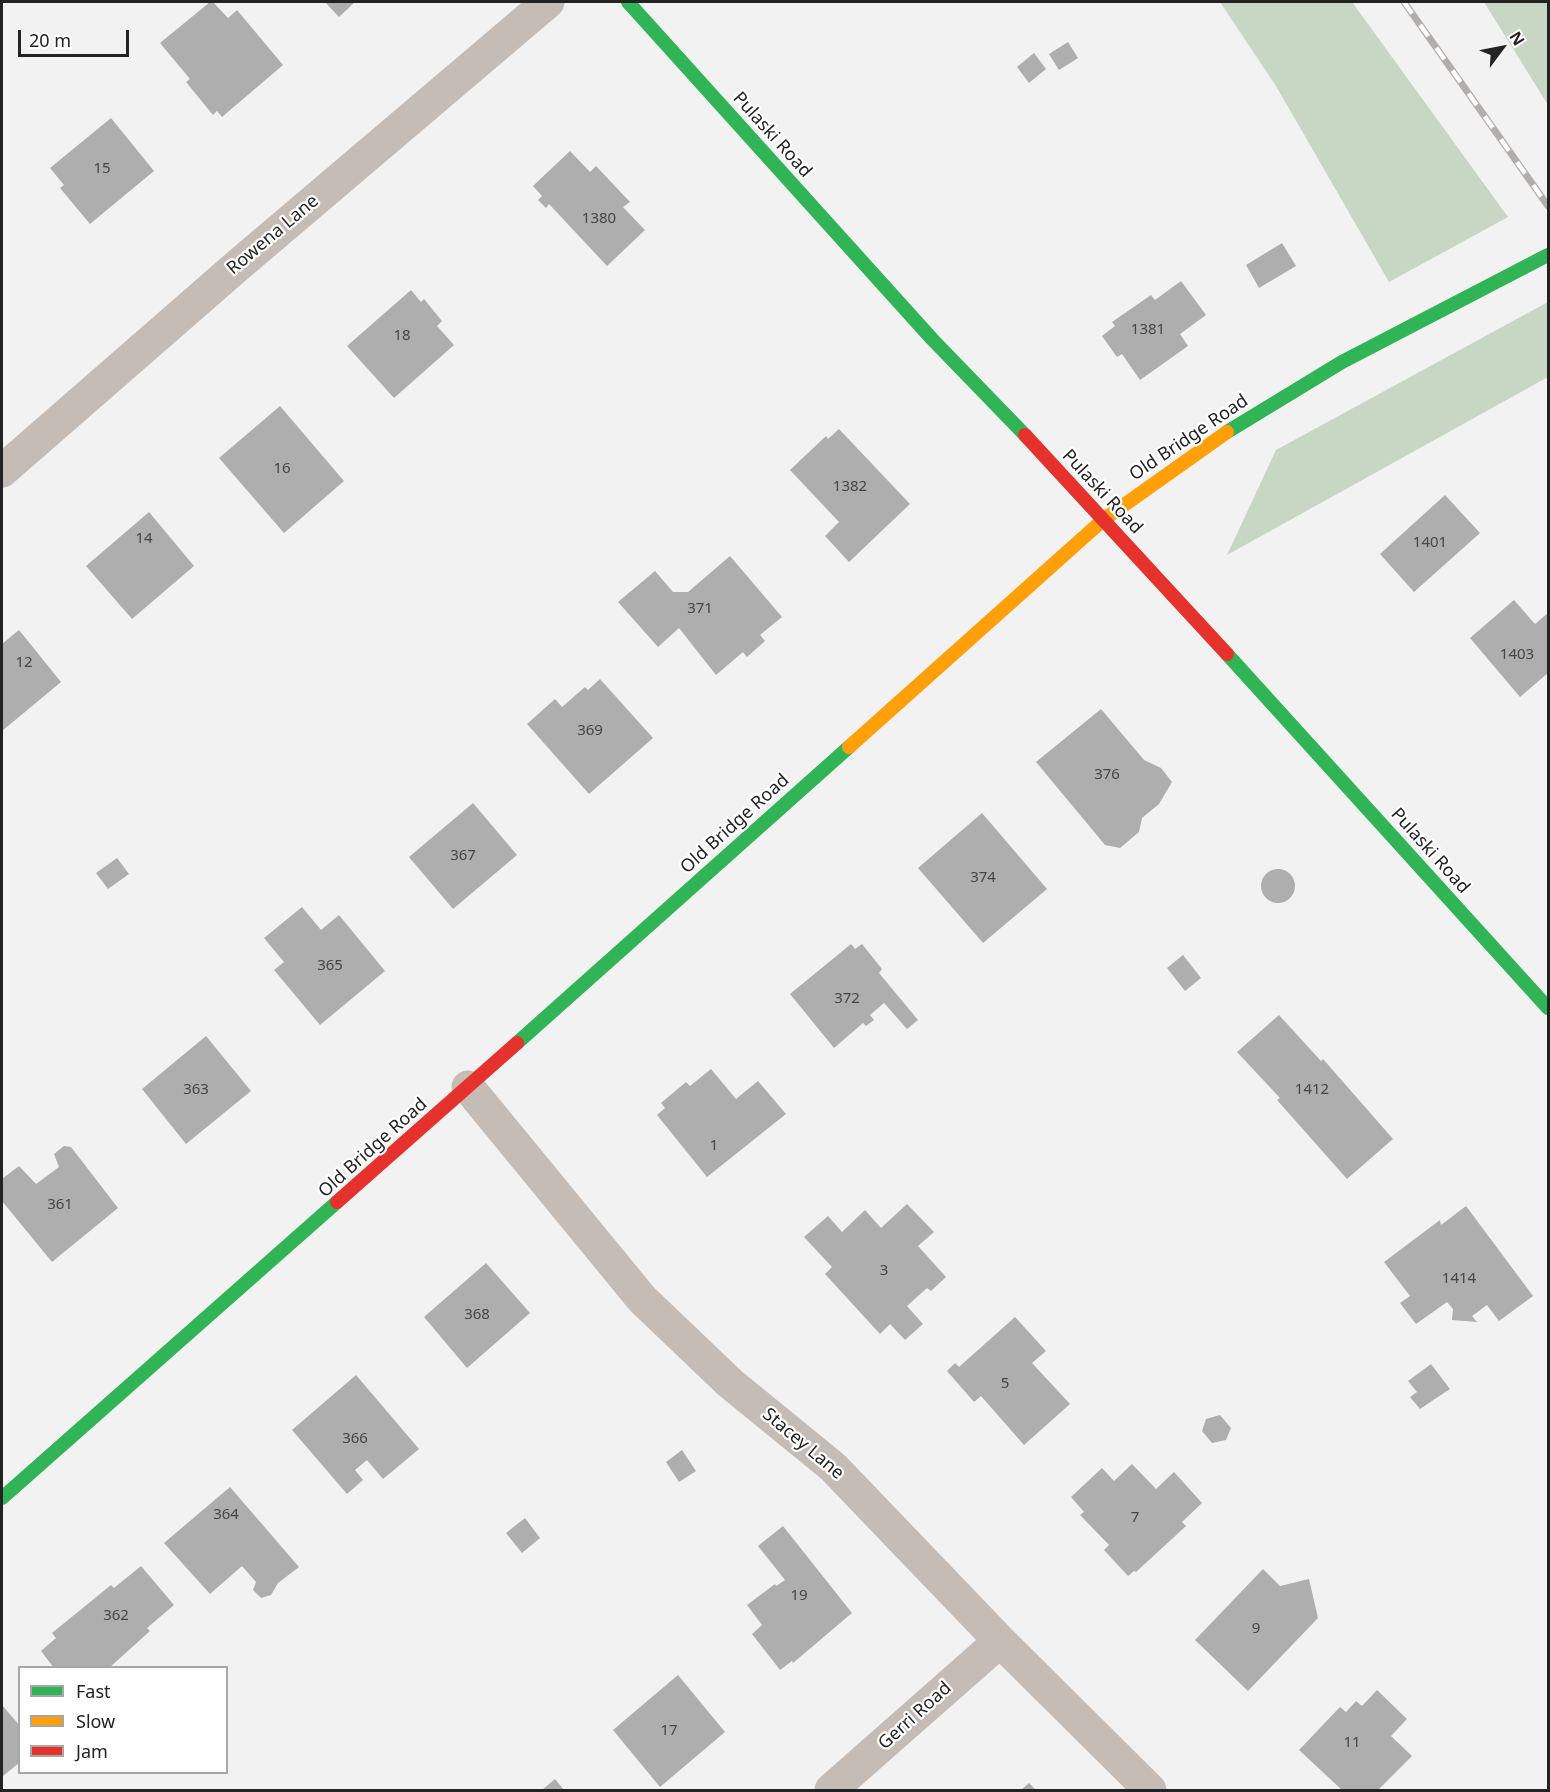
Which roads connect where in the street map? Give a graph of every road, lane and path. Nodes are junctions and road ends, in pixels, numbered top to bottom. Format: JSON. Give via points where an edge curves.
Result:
{"nodes":[{"id":1,"x":548,"y":2,"type":"edge"},
{"id":2,"x":628,"y":2,"type":"edge"},
{"id":3,"x":1548,"y":255,"type":"edge"},
{"id":4,"x":2,"y":471,"type":"edge"},
{"id":5,"x":1103,"y":520,"type":"junction"},
{"id":6,"x":1548,"y":1008,"type":"edge"},
{"id":7,"x":468,"y":1087,"type":"junction"},
{"id":8,"x":2,"y":1498,"type":"edge"},
{"id":9,"x":1000,"y":1641,"type":"junction"},
{"id":10,"x":831,"y":1791,"type":"edge"},
{"id":11,"x":1150,"y":1791,"type":"edge"}],
"edges":[{"from":1,"to":4,"type":"street","name":"Rowena Lane"},
{"from":2,"to":5,"type":"street","name":"Pulaski Road","via":[[932,339]]},
{"from":3,"to":5,"type":"street","name":"Old Bridge Road","via":[[1344,361],[1243,421],[1155,479]]},
{"from":5,"to":6,"type":"street","name":"Pulaski Road"},
{"from":5,"to":7,"type":"street","name":"Old Bridge Road"},
{"from":7,"to":8,"type":"street","name":"Old Bridge Road"},
{"from":7,"to":9,"type":"street","name":"Stacey Lane","via":[[642,1299],[730,1383],[833,1467]]},
{"from":9,"to":10,"type":"street","name":"Gerri Road"},
{"from":9,"to":11,"type":"street","name":"Stacey Lane"}]}
